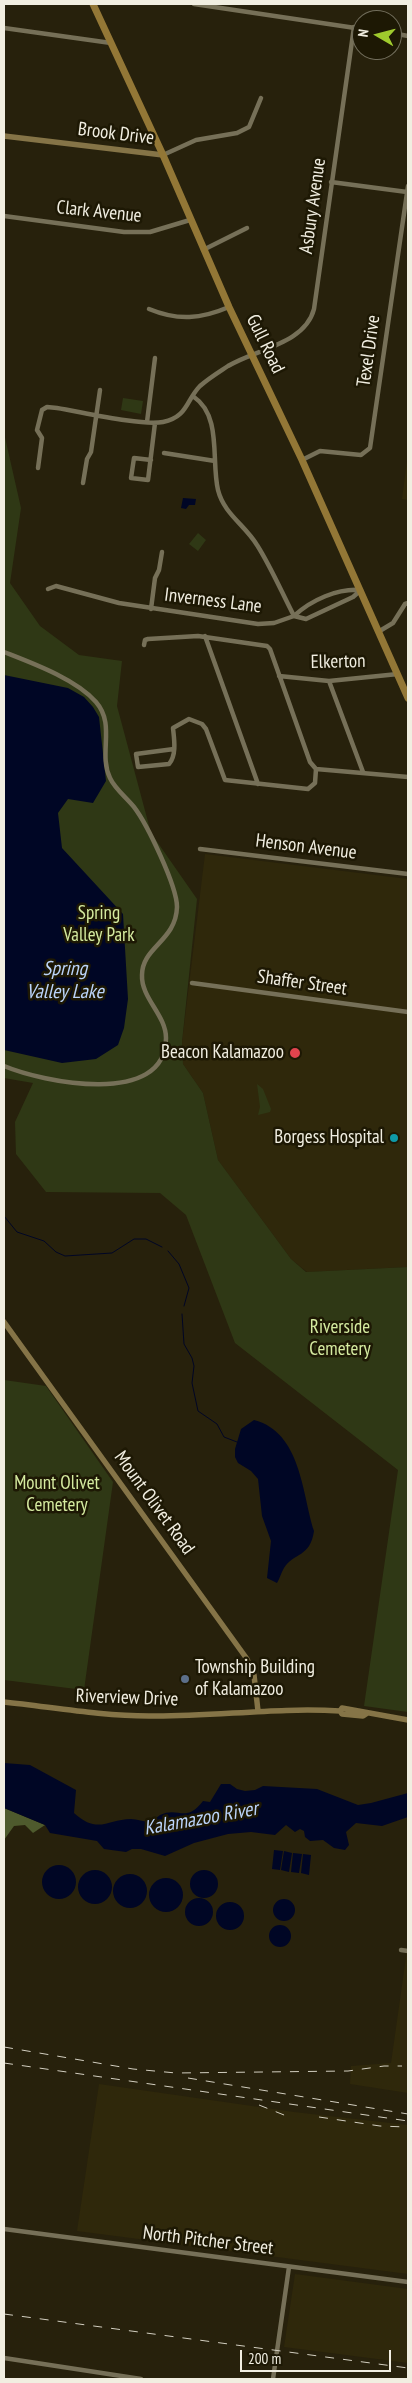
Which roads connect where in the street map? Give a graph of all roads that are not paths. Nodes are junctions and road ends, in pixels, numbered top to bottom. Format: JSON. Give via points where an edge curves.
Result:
{"nodes":[{"id":1,"x":93,"y":4,"type":"edge"},
{"id":2,"x":194,"y":4,"type":"edge"},
{"id":3,"x":352,"y":27,"type":"edge"},
{"id":4,"x":4,"y":28,"type":"edge"},
{"id":5,"x":352,"y":41,"type":"edge"},
{"id":6,"x":111,"y":43,"type":"junction"},
{"id":7,"x":261,"y":98,"type":"dead end"},
{"id":8,"x":4,"y":136,"type":"edge"},
{"id":9,"x":163,"y":155,"type":"junction"},
{"id":10,"x":332,"y":182,"type":"junction"},
{"id":11,"x":408,"y":189,"type":"edge"},
{"id":12,"x":4,"y":216,"type":"edge"},
{"id":13,"x":190,"y":220,"type":"junction"},
{"id":14,"x":247,"y":228,"type":"dead end"},
{"id":15,"x":203,"y":250,"type":"junction"},
{"id":16,"x":228,"y":308,"type":"junction"},
{"id":17,"x":149,"y":309,"type":"dead end"},
{"id":18,"x":251,"y":353,"type":"junction"},
{"id":19,"x":155,"y":358,"type":"dead end"},
{"id":20,"x":100,"y":390,"type":"dead end"},
{"id":21,"x":194,"y":397,"type":"junction"},
{"id":22,"x":96,"y":414,"type":"junction"},
{"id":23,"x":147,"y":422,"type":"junction"},
{"id":24,"x":155,"y":423,"type":"junction"},
{"id":25,"x":164,"y":453,"type":"dead end"},
{"id":26,"x":151,"y":460,"type":"junction"},
{"id":27,"x":302,"y":460,"type":"junction"},
{"id":28,"x":215,"y":461,"type":"junction"},
{"id":29,"x":38,"y":468,"type":"dead end"},
{"id":30,"x":83,"y":483,"type":"dead end"},
{"id":31,"x":162,"y":552,"type":"dead end"},
{"id":32,"x":48,"y":589,"type":"dead end"},
{"id":33,"x":361,"y":590,"type":"junction"},
{"id":34,"x":408,"y":603,"type":"edge"},
{"id":35,"x":151,"y":609,"type":"junction"},
{"id":36,"x":294,"y":616,"type":"junction"},
{"id":37,"x":378,"y":632,"type":"junction"},
{"id":38,"x":205,"y":636,"type":"junction"},
{"id":39,"x":144,"y":644,"type":"dead end"},
{"id":40,"x":4,"y":652,"type":"edge"},
{"id":41,"x":398,"y":674,"type":"junction"},
{"id":42,"x":279,"y":676,"type":"junction"},
{"id":43,"x":329,"y":681,"type":"junction"},
{"id":44,"x":408,"y":698,"type":"edge"},
{"id":45,"x":174,"y":749,"type":"junction"},
{"id":46,"x":316,"y":769,"type":"junction"},
{"id":47,"x":363,"y":772,"type":"junction"},
{"id":48,"x":408,"y":777,"type":"edge"},
{"id":49,"x":258,"y":784,"type":"junction"},
{"id":50,"x":200,"y":849,"type":"dead end"},
{"id":51,"x":408,"y":874,"type":"edge"},
{"id":52,"x":192,"y":983,"type":"dead end"},
{"id":53,"x":408,"y":1012,"type":"edge"},
{"id":54,"x":4,"y":1066,"type":"edge"},
{"id":55,"x":4,"y":1322,"type":"edge"},
{"id":56,"x":4,"y":1702,"type":"edge"},
{"id":57,"x":258,"y":1711,"type":"junction"},
{"id":58,"x":408,"y":1720,"type":"edge"},
{"id":59,"x":401,"y":1950,"type":"dead end"},
{"id":60,"x":408,"y":1951,"type":"edge"},
{"id":61,"x":4,"y":2229,"type":"edge"},
{"id":62,"x":290,"y":2267,"type":"junction"},
{"id":63,"x":408,"y":2282,"type":"edge"},
{"id":64,"x":4,"y":2358,"type":"edge"},
{"id":65,"x":119,"y":2378,"type":"edge"},
{"id":66,"x":141,"y":2379,"type":"edge"},
{"id":67,"x":273,"y":2379,"type":"edge"}],
"edges":[{"from":1,"to":6,"type":"main road","name":"Gull Road"},
{"from":2,"to":3,"type":"street"},
{"from":4,"to":6,"type":"street"},
{"from":5,"to":10,"type":"street","name":"Asbury Avenue"},
{"from":6,"to":9,"type":"main road","name":"Gull Road"},
{"from":7,"to":9,"type":"street","name":"Brook Drive","via":[[249,127],[237,133],[196,140]]},
{"from":8,"to":9,"type":"street","name":"Brook Drive"},
{"from":9,"to":13,"type":"main road","name":"Gull Road"},
{"from":10,"to":11,"type":"street"},
{"from":10,"to":18,"type":"street","name":"Asbury Avenue","via":[[313,315],[306,326],[293,336]]},
{"from":11,"to":27,"type":"street","name":"Texel Drive","via":[[370,448],[362,456],[322,451]]},
{"from":12,"to":13,"type":"street","name":"Clark Avenue","via":[[142,233]]},
{"from":13,"to":15,"type":"main road","name":"Gull Road"},
{"from":14,"to":15,"type":"street"},
{"from":15,"to":16,"type":"main road","name":"Gull Road"},
{"from":16,"to":17,"type":"street","via":[[208,316],[192,317],[161,314]]},
{"from":16,"to":18,"type":"main road","name":"Gull Road"},
{"from":18,"to":21,"type":"street","name":"Asbury Avenue","via":[[206,381]]},
{"from":18,"to":27,"type":"main road","name":"Gull Road"},
{"from":19,"to":23,"type":"street"},
{"from":20,"to":22,"type":"street"},
{"from":21,"to":24,"type":"street","name":"Asbury Avenue","via":[[180,415]]},
{"from":21,"to":28,"type":"street","via":[[201,401],[207,414]]},
{"from":22,"to":23,"type":"street"},
{"from":22,"to":29,"type":"street","via":[[47,407],[42,410],[37,430],[42,438]]},
{"from":22,"to":30,"type":"street"},
{"from":23,"to":24,"type":"street"},
{"from":24,"to":26,"type":"street"},
{"from":25,"to":28,"type":"street"},
{"from":26,"to":26,"type":"street","via":[[148,480],[131,478],[134,458]]},
{"from":27,"to":33,"type":"main road","name":"Gull Road"},
{"from":28,"to":36,"type":"street","via":[[218,491],[224,506],[257,545]]},
{"from":31,"to":35,"type":"street"},
{"from":32,"to":35,"type":"street","name":"Inverness Lane","via":[[56,586]]},
{"from":33,"to":36,"type":"street","via":[[348,589],[332,594],[303,607]]},
{"from":33,"to":36,"type":"street","name":"Inverness Lane","via":[[306,619]]},
{"from":33,"to":37,"type":"main road","name":"Gull Road"},
{"from":34,"to":37,"type":"street","via":[[393,623]]},
{"from":35,"to":36,"type":"street","name":"Inverness Lane","via":[[258,624]]},
{"from":37,"to":41,"type":"main road","name":"Gull Road"},
{"from":38,"to":39,"type":"street","via":[[148,639]]},
{"from":38,"to":42,"type":"street","via":[[267,646]]},
{"from":38,"to":49,"type":"street"},
{"from":40,"to":54,"type":"street","via":[[76,685],[97,703],[106,722],[106,762],[110,778],[144,824],[171,883],[177,909],[170,932],[147,957],[142,973],[144,988],[164,1027],[166,1038],[159,1060],[148,1071],[129,1082],[107,1085],[33,1076]]},
{"from":41,"to":43,"type":"street","name":"Elkerton"},
{"from":41,"to":44,"type":"main road","name":"Gull Road"},
{"from":42,"to":43,"type":"street","name":"Elkerton"},
{"from":42,"to":46,"type":"street","via":[[310,762]]},
{"from":43,"to":47,"type":"street"},
{"from":45,"to":45,"type":"street","via":[[136,754],[138,767],[169,764]]},
{"from":45,"to":49,"type":"street","via":[[172,728],[180,722],[194,720],[202,724],[209,734],[225,780]]},
{"from":46,"to":47,"type":"street"},
{"from":46,"to":49,"type":"street","via":[[316,780],[308,789]]},
{"from":47,"to":48,"type":"street"},
{"from":50,"to":51,"type":"street","name":"Henson Avenue"},
{"from":52,"to":53,"type":"street","name":"Shaffer Street"},
{"from":55,"to":57,"type":"street","name":"Mount Olivet Road","via":[[247,1659],[254,1675]]},
{"from":56,"to":57,"type":"street","name":"Riverview Drive","via":[[120,1715],[173,1716]]},
{"from":57,"to":58,"type":"street","name":"Riverview Drive","via":[[340,1711],[342,1714]]},
{"from":59,"to":60,"type":"street"},
{"from":61,"to":62,"type":"street","name":"North Pitcher Street"},
{"from":62,"to":63,"type":"street","name":"North Pitcher Street"},
{"from":62,"to":67,"type":"street"},
{"from":64,"to":65,"type":"street"},
{"from":65,"to":66,"type":"street"}]}
